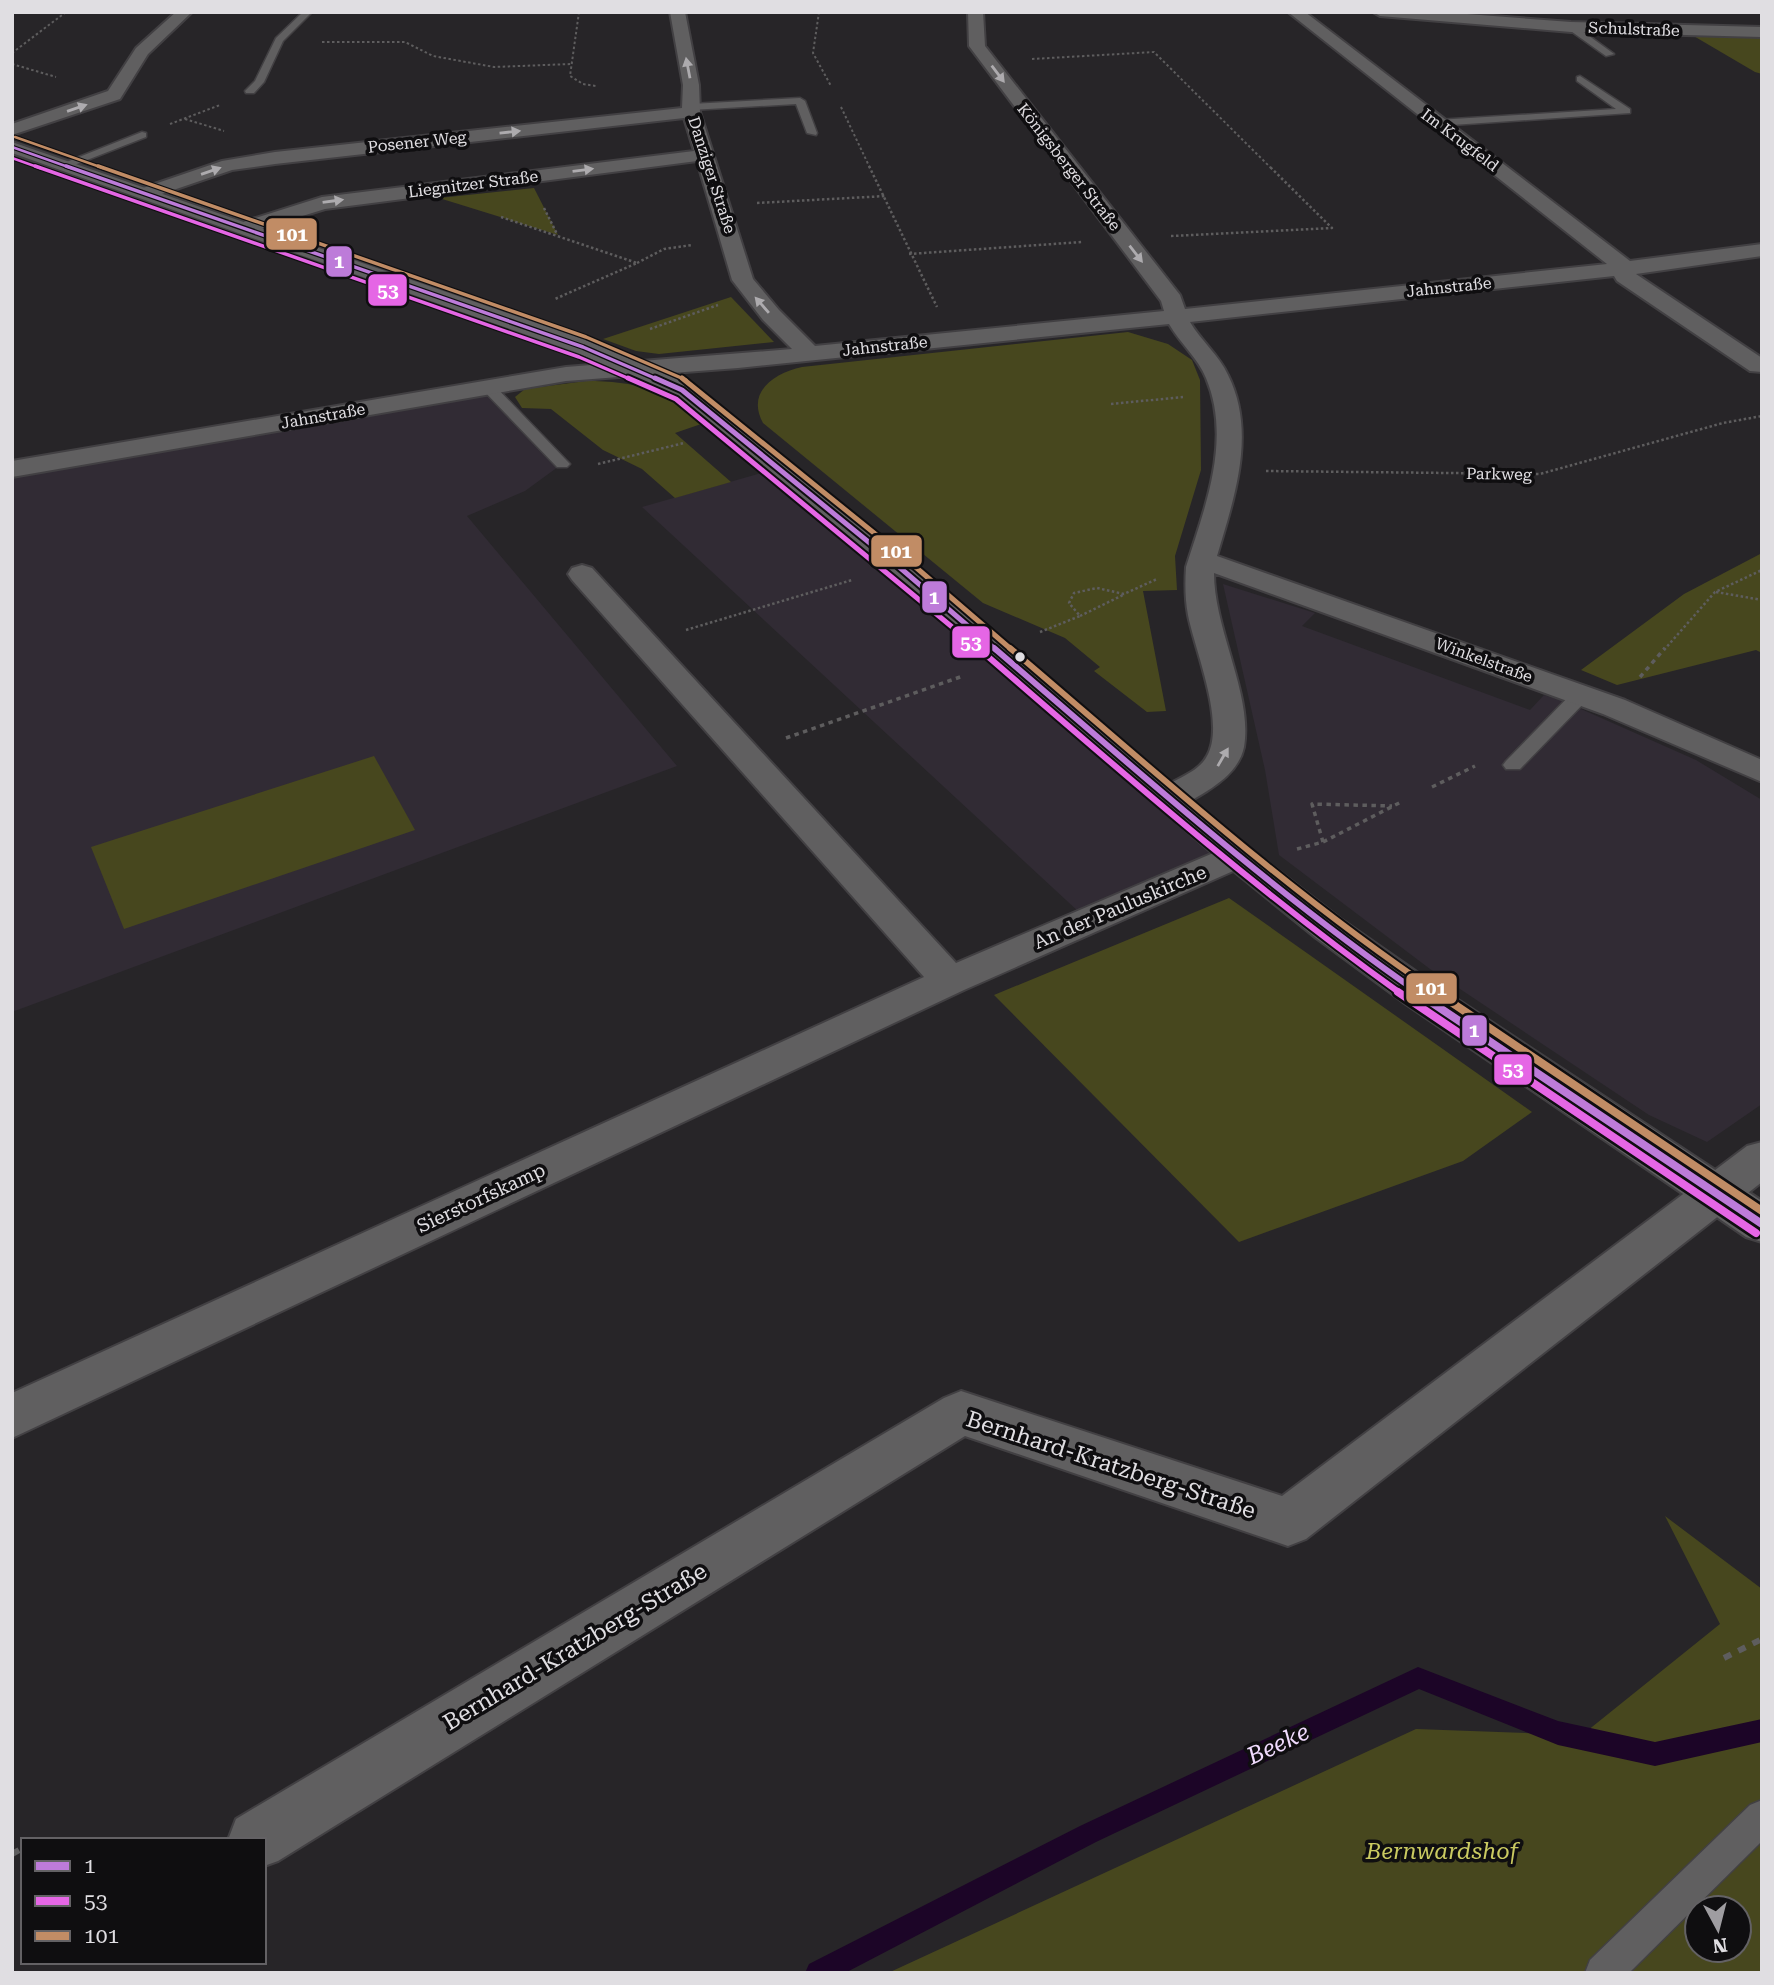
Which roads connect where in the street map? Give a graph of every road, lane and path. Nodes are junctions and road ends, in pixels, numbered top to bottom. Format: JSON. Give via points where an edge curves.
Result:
{"nodes":[{"id":1,"x":66,"y":12,"type":"edge"},
{"id":2,"x":186,"y":12,"type":"edge"},
{"id":3,"x":308,"y":12,"type":"edge"},
{"id":4,"x":579,"y":12,"type":"edge"},
{"id":5,"x":677,"y":12,"type":"edge"},
{"id":6,"x":819,"y":12,"type":"edge"},
{"id":7,"x":975,"y":12,"type":"edge"},
{"id":8,"x":1295,"y":12,"type":"edge"},
{"id":9,"x":1380,"y":12,"type":"edge"},
{"id":10,"x":1571,"y":27,"type":"junction"},
{"id":11,"x":1762,"y":32,"type":"edge"},
{"id":12,"x":279,"y":40,"type":"junction"},
{"id":13,"x":12,"y":53,"type":"edge"},
{"id":14,"x":1609,"y":54,"type":"dead end"},
{"id":15,"x":989,"y":62,"type":"junction"},
{"id":16,"x":571,"y":65,"type":"junction"},
{"id":17,"x":1580,"y":79,"type":"dead end"},
{"id":18,"x":596,"y":86,"type":"dead end"},
{"id":19,"x":250,"y":91,"type":"joint"},
{"id":20,"x":691,"y":109,"type":"junction"},
{"id":21,"x":1437,"y":123,"type":"junction"},
{"id":22,"x":12,"y":130,"type":"edge"},
{"id":23,"x":812,"y":132,"type":"dead end"},
{"id":24,"x":142,"y":135,"type":"joint"},
{"id":25,"x":12,"y":147,"type":"edge"},
{"id":26,"x":704,"y":155,"type":"junction"},
{"id":27,"x":65,"y":165,"type":"junction"},
{"id":28,"x":147,"y":192,"type":"junction"},
{"id":29,"x":886,"y":196,"type":"junction"},
{"id":30,"x":721,"y":205,"type":"junction"},
{"id":31,"x":492,"y":215,"type":"dead end"},
{"id":32,"x":244,"y":228,"type":"junction"},
{"id":33,"x":1125,"y":239,"type":"junction"},
{"id":34,"x":732,"y":240,"type":"junction"},
{"id":35,"x":1762,"y":250,"type":"edge"},
{"id":36,"x":909,"y":254,"type":"junction"},
{"id":37,"x":637,"y":263,"type":"junction"},
{"id":38,"x":1626,"y":268,"type":"junction"},
{"id":39,"x":752,"y":293,"type":"junction"},
{"id":40,"x":1175,"y":317,"type":"junction"},
{"id":41,"x":504,"y":320,"type":"junction"},
{"id":42,"x":649,"y":330,"type":"dead end"},
{"id":43,"x":954,"y":339,"type":"junction"},
{"id":44,"x":810,"y":354,"type":"junction"},
{"id":45,"x":1758,"y":366,"type":"dead end"},
{"id":46,"x":639,"y":370,"type":"junction"},
{"id":47,"x":488,"y":387,"type":"junction"},
{"id":48,"x":1222,"y":393,"type":"junction"},
{"id":49,"x":1111,"y":404,"type":"dead end"},
{"id":50,"x":1762,"y":416,"type":"edge"},
{"id":51,"x":688,"y":442,"type":"dead end"},
{"id":52,"x":562,"y":464,"type":"joint"},
{"id":53,"x":12,"y":469,"type":"edge"},
{"id":54,"x":1228,"y":471,"type":"junction"},
{"id":55,"x":1203,"y":559,"type":"junction"},
{"id":56,"x":898,"y":566,"type":"junction"},
{"id":57,"x":1762,"y":570,"type":"edge"},
{"id":58,"x":582,"y":574,"type":"dead end"},
{"id":59,"x":1715,"y":592,"type":"junction"},
{"id":60,"x":1124,"y":594,"type":"junction"},
{"id":61,"x":1762,"y":600,"type":"edge"},
{"id":62,"x":1080,"y":616,"type":"junction"},
{"id":63,"x":1034,"y":631,"type":"dead end"},
{"id":64,"x":645,"y":642,"type":"junction"},
{"id":65,"x":1009,"y":660,"type":"junction"},
{"id":66,"x":1581,"y":695,"type":"junction"},
{"id":67,"x":1614,"y":707,"type":"junction"},
{"id":68,"x":745,"y":752,"type":"junction"},
{"id":69,"x":1513,"y":765,"type":"joint"},
{"id":70,"x":1762,"y":772,"type":"edge"},
{"id":71,"x":1432,"y":787,"type":"dead end"},
{"id":72,"x":1170,"y":798,"type":"junction"},
{"id":73,"x":1403,"y":801,"type":"dead end"},
{"id":74,"x":1393,"y":806,"type":"junction"},
{"id":75,"x":1323,"y":842,"type":"junction"},
{"id":76,"x":1237,"y":856,"type":"junction"},
{"id":77,"x":950,"y":981,"type":"junction"},
{"id":78,"x":1762,"y":1158,"type":"edge"},
{"id":79,"x":1718,"y":1194,"type":"junction"},
{"id":80,"x":1762,"y":1224,"type":"edge"},
{"id":81,"x":12,"y":1416,"type":"edge"},
{"id":82,"x":1762,"y":1639,"type":"edge"},
{"id":83,"x":1724,"y":1658,"type":"dead end"},
{"id":84,"x":1762,"y":1817,"type":"edge"},
{"id":85,"x":260,"y":1838,"type":"edge"},
{"id":86,"x":1603,"y":1973,"type":"edge"}],
"edges":[{"from":1,"to":13,"type":"path"},
{"from":22,"to":2,"type":"street","one_way":true,"via":[[114,95],[142,51]]},
{"from":3,"to":12,"type":"lane"},
{"from":4,"to":16,"type":"path"},
{"from":20,"to":5,"type":"street","name":"Danziger Straße","one_way":true},
{"from":6,"to":29,"type":"path","via":[[813,53]]},
{"from":7,"to":15,"type":"street","name":"Königsberger Straße","via":[[977,46]]},
{"from":8,"to":21,"type":"street","name":"Im Krugfeld"},
{"from":9,"to":10,"type":"street","name":"Schulstraße"},
{"from":10,"to":11,"type":"street","name":"Schulstraße"},
{"from":10,"to":14,"type":"lane"},
{"from":12,"to":16,"type":"path","via":[[405,42],[433,56],[494,68]]},
{"from":12,"to":19,"type":"lane"},
{"from":15,"to":33,"type":"street","name":"Königsberger Straße","one_way":true},
{"from":15,"to":33,"type":"path","via":[[1154,52],[1332,228]]},
{"from":16,"to":18,"type":"path","via":[[570,76]]},
{"from":17,"to":21,"type":"lane","via":[[1626,111]]},
{"from":19,"to":24,"type":"path"},
{"from":20,"to":23,"type":"lane","via":[[800,101]]},
{"from":20,"to":26,"type":"street","name":"Danziger Straße"},
{"from":28,"to":20,"type":"street","name":"Posener Weg","one_way":true,"via":[[229,165]]},
{"from":21,"to":38,"type":"street","name":"Im Krugfeld"},
{"from":24,"to":27,"type":"lane"},
{"from":25,"to":27,"type":"street","name":"An der Pauluskirche"},
{"from":26,"to":30,"type":"street","name":"Danziger Straße"},
{"from":32,"to":26,"type":"street","name":"Liegnitzer Straße","one_way":true,"via":[[322,202]]},
{"from":27,"to":28,"type":"street","name":"An der Pauluskirche"},
{"from":28,"to":32,"type":"street","name":"An der Pauluskirche"},
{"from":29,"to":30,"type":"path"},
{"from":29,"to":36,"type":"path"},
{"from":30,"to":34,"type":"street","name":"Danziger Straße"},
{"from":31,"to":37,"type":"path"},
{"from":32,"to":41,"type":"street","name":"An der Pauluskirche"},
{"from":33,"to":36,"type":"path"},
{"from":33,"to":40,"type":"street","name":"Königsberger Straße","one_way":true,"via":[[1172,300]]},
{"from":34,"to":37,"type":"path","via":[[664,249]]},
{"from":34,"to":39,"type":"street","name":"Danziger Straße","via":[[743,280]]},
{"from":35,"to":38,"type":"street","name":"Jahnstraße"},
{"from":36,"to":43,"type":"path"},
{"from":37,"to":41,"type":"path"},
{"from":38,"to":40,"type":"street","name":"Jahnstraße"},
{"from":38,"to":45,"type":"street","via":[[1625,276]]},
{"from":39,"to":42,"type":"path"},
{"from":44,"to":39,"type":"street","name":"Danziger Straße","one_way":true},
{"from":40,"to":43,"type":"street","name":"Jahnstraße"},
{"from":40,"to":48,"type":"street","via":[[1218,377]]},
{"from":41,"to":46,"type":"street","name":"An der Pauluskirche"},
{"from":43,"to":44,"type":"street","name":"Jahnstraße"},
{"from":44,"to":46,"type":"street","name":"Jahnstraße"},
{"from":46,"to":47,"type":"street","name":"Jahnstraße","via":[[566,374]]},
{"from":46,"to":56,"type":"street","name":"An der Pauluskirche","via":[[693,397]]},
{"from":47,"to":52,"type":"lane"},
{"from":47,"to":53,"type":"street","name":"Jahnstraße"},
{"from":48,"to":49,"type":"path"},
{"from":48,"to":54,"type":"street","via":[[1230,425]]},
{"from":50,"to":54,"type":"path","name":"Parkweg","via":[[1540,474]]},
{"from":51,"to":52,"type":"path","via":[[600,464]]},
{"from":54,"to":55,"type":"street"},
{"from":55,"to":60,"type":"path"},
{"from":55,"to":66,"type":"street","name":"Winkelstraße"},
{"from":72,"to":55,"type":"street","one_way":true,"via":[[1217,767],[1230,739],[1202,613]]},
{"from":56,"to":64,"type":"path"},
{"from":56,"to":65,"type":"street","name":"An der Pauluskirche"},
{"from":57,"to":59,"type":"path"},
{"from":58,"to":64,"type":"street"},
{"from":59,"to":61,"type":"path"},
{"from":59,"to":67,"type":"path"},
{"from":60,"to":62,"type":"path"},
{"from":60,"to":62,"type":"path","via":[[1097,588],[1074,593],[1069,603]]},
{"from":62,"to":63,"type":"path"},
{"from":64,"to":68,"type":"street"},
{"from":65,"to":68,"type":"path"},
{"from":65,"to":72,"type":"street","name":"An der Pauluskirche"},
{"from":66,"to":67,"type":"street","name":"Winkelstraße"},
{"from":66,"to":69,"type":"lane"},
{"from":67,"to":70,"type":"street","name":"Winkelstraße"},
{"from":68,"to":77,"type":"street"},
{"from":69,"to":71,"type":"path","via":[[1492,757]]},
{"from":72,"to":76,"type":"street","name":"An der Pauluskirche"},
{"from":73,"to":74,"type":"path"},
{"from":74,"to":75,"type":"path"},
{"from":74,"to":75,"type":"path","via":[[1312,804]]},
{"from":75,"to":76,"type":"path"},
{"from":76,"to":77,"type":"street","name":"An der Pauluskirche"},
{"from":76,"to":79,"type":"street","via":[[1417,992]]},
{"from":77,"to":81,"type":"street","name":"Sierstorfskamp"},
{"from":78,"to":79,"type":"street"},
{"from":79,"to":80,"type":"street"},
{"from":79,"to":85,"type":"street","name":"Bernhard-Kratzberg-Straße","via":[[1288,1522],[961,1413]]},
{"from":82,"to":83,"type":"path"},
{"from":84,"to":86,"type":"lane"}]}
